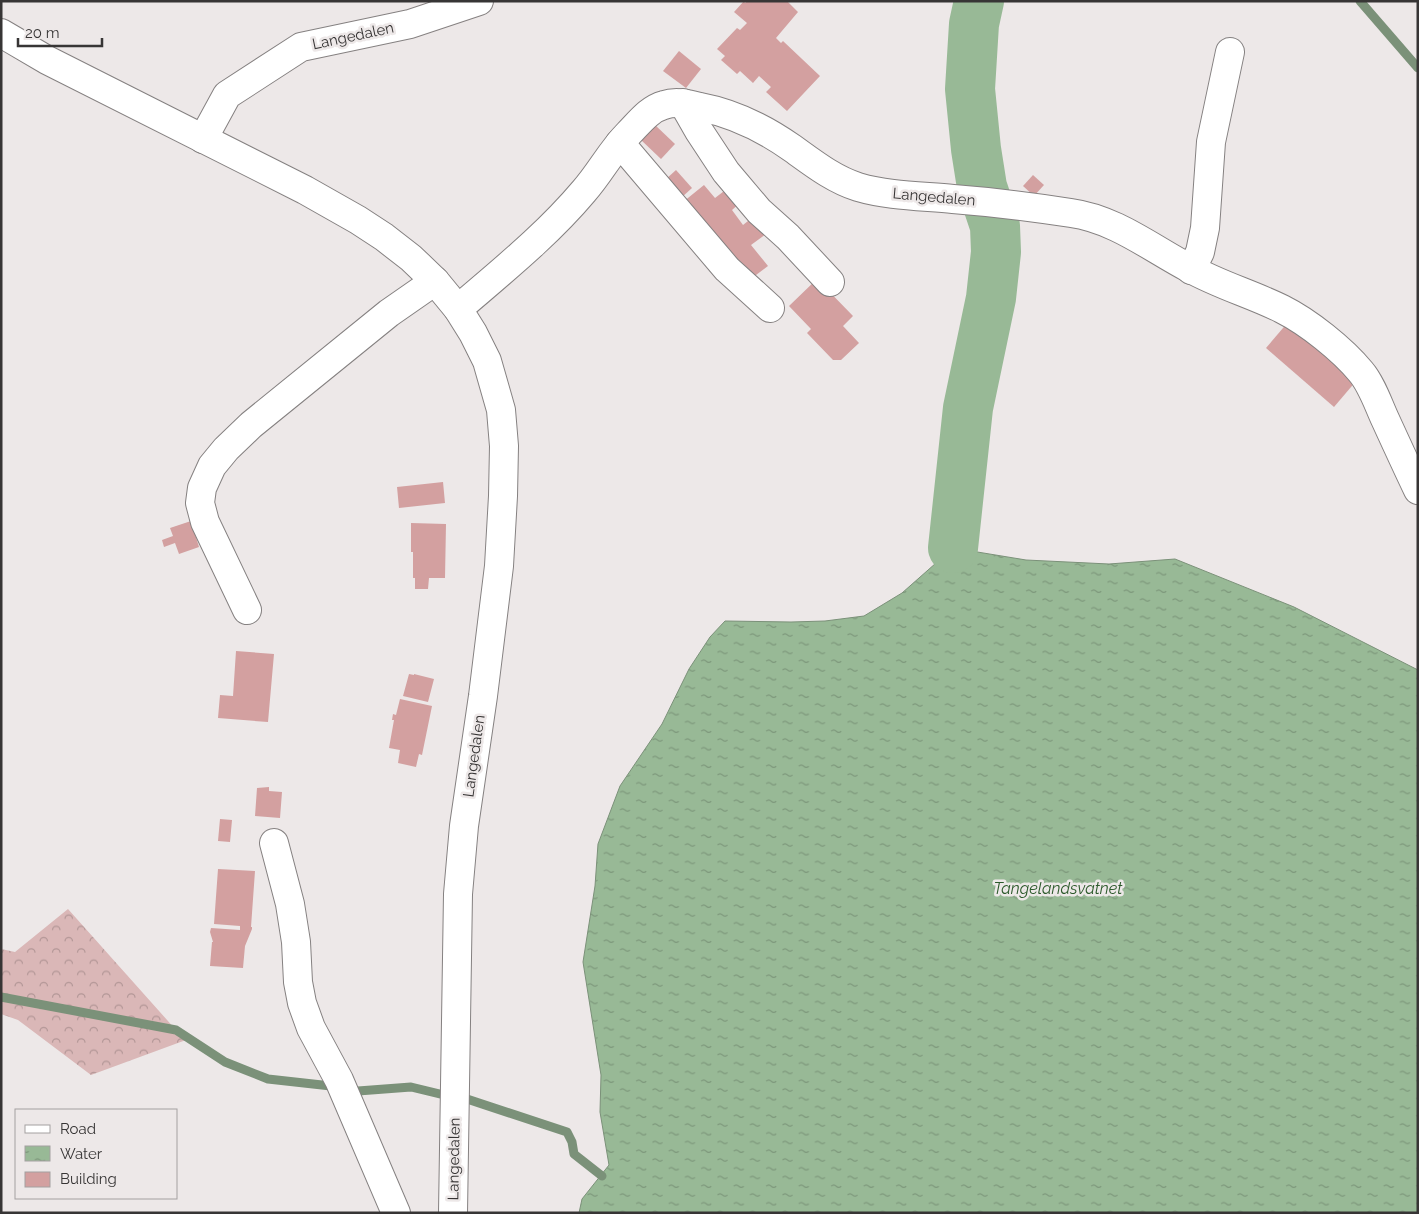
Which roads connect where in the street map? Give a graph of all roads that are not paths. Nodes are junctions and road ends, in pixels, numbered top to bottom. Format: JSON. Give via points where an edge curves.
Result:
{"nodes":[{"id":1,"x":478,"y":1,"type":"edge"},
{"id":2,"x":1,"y":33,"type":"edge"},
{"id":3,"x":1230,"y":52,"type":"dead end"},
{"id":4,"x":683,"y":103,"type":"junction"},
{"id":5,"x":203,"y":139,"type":"junction"},
{"id":6,"x":620,"y":143,"type":"junction"},
{"id":7,"x":1191,"y":270,"type":"junction"},
{"id":8,"x":435,"y":281,"type":"junction"},
{"id":9,"x":830,"y":282,"type":"dead end"},
{"id":10,"x":770,"y":308,"type":"dead end"},
{"id":11,"x":458,"y":309,"type":"junction"},
{"id":12,"x":1418,"y":490,"type":"edge"},
{"id":13,"x":247,"y":610,"type":"dead end"},
{"id":14,"x":274,"y":843,"type":"dead end"},
{"id":15,"x":396,"y":1213,"type":"edge"},
{"id":16,"x":453,"y":1213,"type":"edge"}],
"edges":[{"from":1,"to":5,"type":"main road","name":"Langedalen","via":[[410,24],[301,47],[227,95]]},
{"from":2,"to":5,"type":"main road","name":"Langedalen","via":[[47,60]]},
{"from":3,"to":7,"type":"main road","via":[[1211,142],[1205,228],[1200,252]]},
{"from":4,"to":6,"type":"main road","name":"Langedalen","via":[[653,109]]},
{"from":4,"to":7,"type":"main road","name":"Langedalen","via":[[710,109],[768,133],[834,177],[857,187],[1086,215],[1124,231]]},
{"from":4,"to":9,"type":"main road","via":[[726,172]]},
{"from":5,"to":8,"type":"main road","name":"Langedalen","via":[[358,220],[411,258]]},
{"from":6,"to":10,"type":"main road","via":[[727,269]]},
{"from":6,"to":11,"type":"main road","name":"Langedalen","via":[[558,220]]},
{"from":7,"to":12,"type":"main road","name":"Langedalen","via":[[1282,309],[1332,344],[1362,373]]},
{"from":8,"to":11,"type":"main road","name":"Langedalen"},
{"from":8,"to":13,"type":"main road","via":[[389,313],[252,425],[212,466],[202,488],[200,503],[205,522]]},
{"from":11,"to":16,"type":"main road","name":"Langedalen","via":[[487,361],[501,410],[504,446],[499,566],[458,894]]},
{"from":14,"to":15,"type":"main road","via":[[290,904],[302,1003]]}]}
